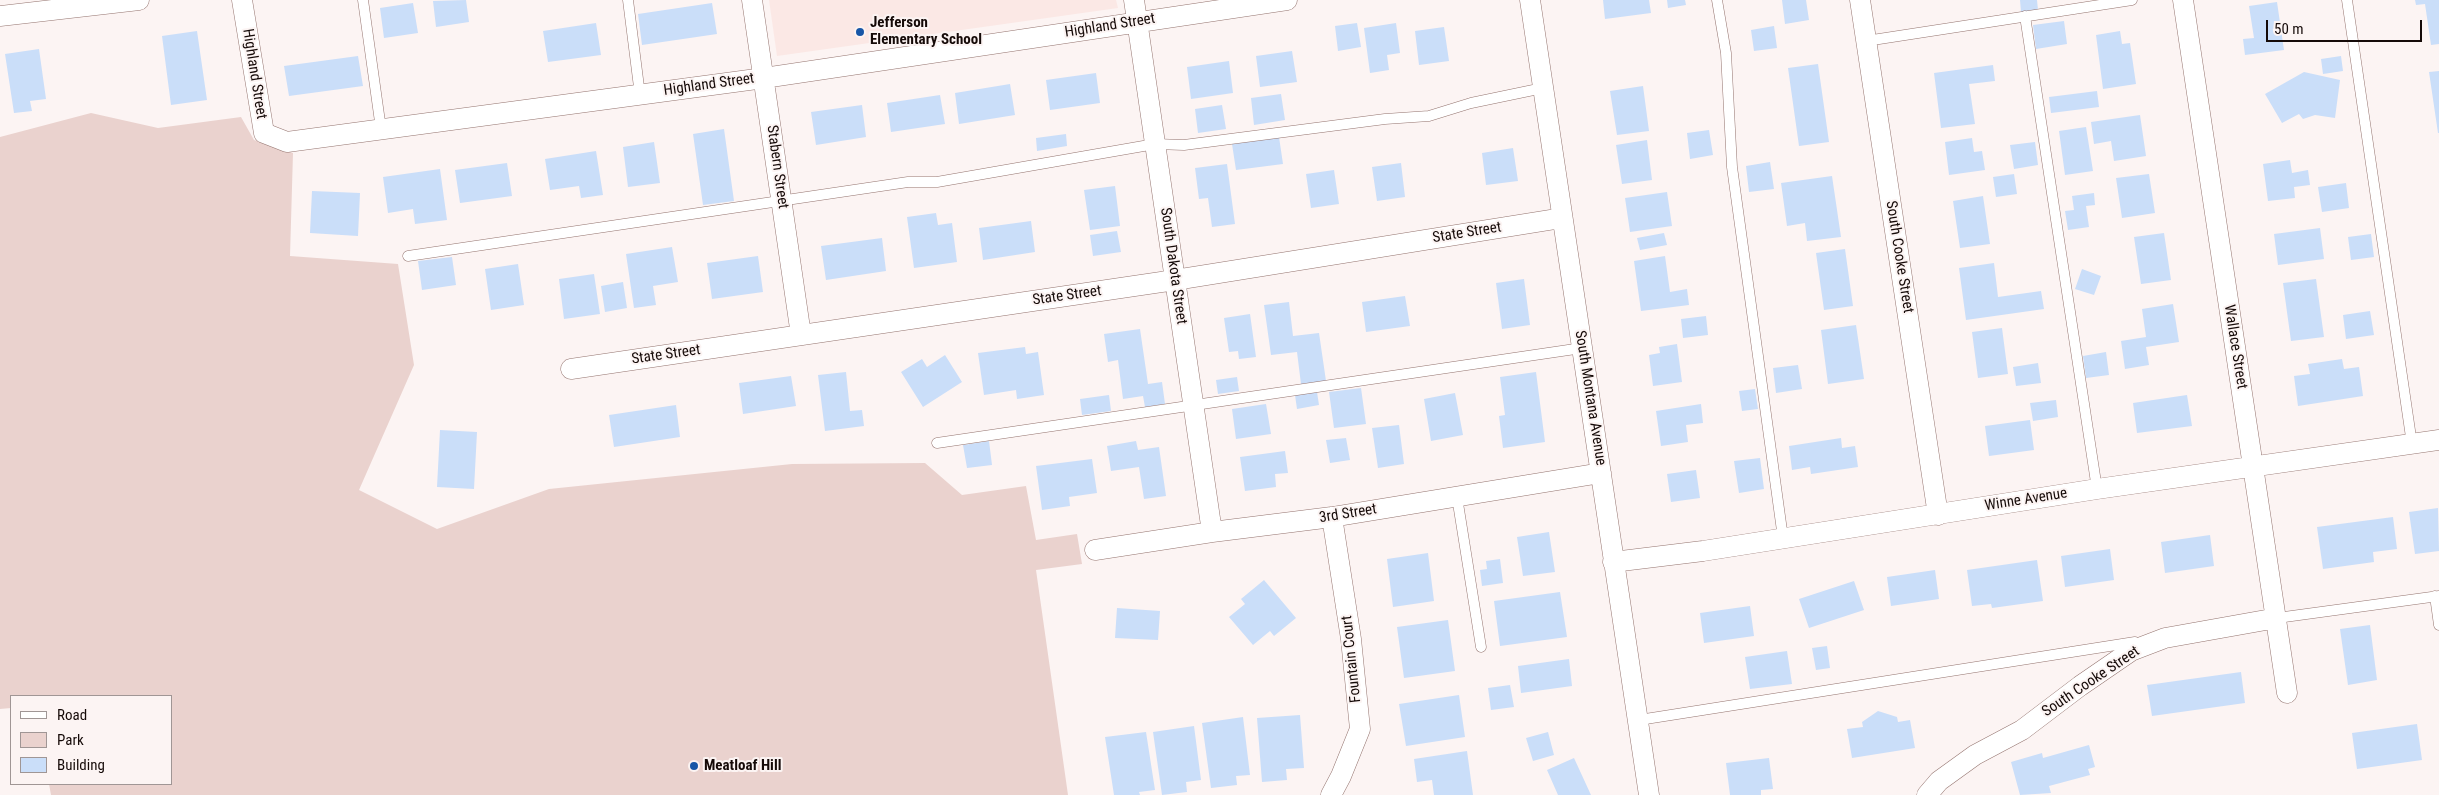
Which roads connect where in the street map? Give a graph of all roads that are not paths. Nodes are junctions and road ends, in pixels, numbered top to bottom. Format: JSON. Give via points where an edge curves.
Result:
{"nodes":[{"id":1,"x":139,"y":0,"type":"edge"},
{"id":2,"x":242,"y":0,"type":"edge"},
{"id":3,"x":362,"y":0,"type":"edge"},
{"id":4,"x":628,"y":0,"type":"edge"},
{"id":5,"x":752,"y":0,"type":"edge"},
{"id":6,"x":1134,"y":0,"type":"edge"},
{"id":7,"x":1288,"y":0,"type":"edge"},
{"id":8,"x":1530,"y":0,"type":"edge"},
{"id":9,"x":1717,"y":0,"type":"edge"},
{"id":10,"x":1860,"y":0,"type":"edge"},
{"id":11,"x":2132,"y":0,"type":"edge"},
{"id":12,"x":2183,"y":0,"type":"edge"},
{"id":13,"x":2347,"y":0,"type":"edge"},
{"id":14,"x":87,"y":3,"type":"edge"},
{"id":15,"x":0,"y":16,"type":"edge"},
{"id":16,"x":2025,"y":16,"type":"junction"},
{"id":17,"x":1137,"y":22,"type":"junction"},
{"id":18,"x":1866,"y":41,"type":"junction"},
{"id":19,"x":764,"y":78,"type":"junction"},
{"id":20,"x":1543,"y":88,"type":"junction"},
{"id":21,"x":640,"y":95,"type":"junction"},
{"id":22,"x":381,"y":129,"type":"junction"},
{"id":23,"x":1155,"y":144,"type":"junction"},
{"id":24,"x":782,"y":202,"type":"junction"},
{"id":25,"x":1562,"y":218,"type":"junction"},
{"id":26,"x":408,"y":256,"type":"dead end"},
{"id":27,"x":1175,"y":280,"type":"junction"},
{"id":28,"x":801,"y":335,"type":"junction"},
{"id":29,"x":1582,"y":348,"type":"junction"},
{"id":30,"x":571,"y":369,"type":"dead end"},
{"id":31,"x":1193,"y":405,"type":"junction"},
{"id":32,"x":2439,"y":440,"type":"edge"},
{"id":33,"x":937,"y":443,"type":"dead end"},
{"id":34,"x":2412,"y":444,"type":"junction"},
{"id":35,"x":2254,"y":466,"type":"junction"},
{"id":36,"x":1601,"y":473,"type":"junction"},
{"id":37,"x":2097,"y":489,"type":"junction"},
{"id":38,"x":1457,"y":497,"type":"junction"},
{"id":39,"x":1938,"y":515,"type":"junction"},
{"id":40,"x":1332,"y":517,"type":"junction"},
{"id":41,"x":1212,"y":532,"type":"junction"},
{"id":42,"x":1783,"y":538,"type":"junction"},
{"id":43,"x":1095,"y":550,"type":"dead end"},
{"id":44,"x":1613,"y":562,"type":"junction"},
{"id":45,"x":2437,"y":596,"type":"edge"},
{"id":46,"x":2276,"y":618,"type":"junction"},
{"id":47,"x":2439,"y":625,"type":"edge"},
{"id":48,"x":2165,"y":638,"type":"junction"},
{"id":49,"x":1481,"y":647,"type":"dead end"},
{"id":50,"x":2287,"y":694,"type":"dead end"},
{"id":51,"x":1639,"y":720,"type":"junction"},
{"id":52,"x":1331,"y":795,"type":"edge"},
{"id":53,"x":1649,"y":795,"type":"edge"},
{"id":54,"x":1927,"y":795,"type":"edge"}],
"edges":[{"from":1,"to":14,"type":"street"},
{"from":2,"to":22,"type":"street","name":"Highland Street","via":[[264,133],[287,142]]},
{"from":3,"to":22,"type":"lane"},
{"from":4,"to":21,"type":"lane"},
{"from":5,"to":19,"type":"street","name":"Stabern Street"},
{"from":6,"to":17,"type":"street","name":"South Dakota Street"},
{"from":7,"to":17,"type":"street","name":"Highland Street"},
{"from":8,"to":20,"type":"street","name":"South Montana Avenue"},
{"from":9,"to":42,"type":"lane","via":[[1726,53],[1732,167]]},
{"from":10,"to":18,"type":"street","name":"South Cooke Street"},
{"from":11,"to":16,"type":"lane"},
{"from":12,"to":35,"type":"street","name":"Wallace Street"},
{"from":13,"to":34,"type":"lane"},
{"from":14,"to":15,"type":"street"},
{"from":16,"to":18,"type":"lane"},
{"from":16,"to":37,"type":"lane"},
{"from":17,"to":19,"type":"street","name":"Highland Street"},
{"from":17,"to":23,"type":"street","name":"South Dakota Street"},
{"from":18,"to":39,"type":"street","name":"South Cooke Street"},
{"from":19,"to":21,"type":"street","name":"Highland Street"},
{"from":19,"to":24,"type":"street","name":"Stabern Street"},
{"from":20,"to":23,"type":"lane","via":[[1471,103],[1429,116],[1184,145]]},
{"from":20,"to":25,"type":"street","name":"South Montana Avenue"},
{"from":21,"to":22,"type":"street","name":"Highland Street"},
{"from":23,"to":24,"type":"lane","via":[[937,182],[908,182]]},
{"from":23,"to":27,"type":"street","name":"South Dakota Street"},
{"from":24,"to":26,"type":"lane"},
{"from":24,"to":28,"type":"street","name":"Stabern Street"},
{"from":25,"to":27,"type":"street","name":"State Street"},
{"from":25,"to":29,"type":"street","name":"South Montana Avenue"},
{"from":27,"to":28,"type":"street","name":"State Street"},
{"from":27,"to":31,"type":"street","name":"South Dakota Street"},
{"from":28,"to":30,"type":"street","name":"State Street"},
{"from":29,"to":31,"type":"lane"},
{"from":29,"to":36,"type":"street","name":"South Montana Avenue"},
{"from":31,"to":33,"type":"lane"},
{"from":31,"to":41,"type":"street","name":"South Dakota Street"},
{"from":32,"to":34,"type":"street","name":"Winne Avenue"},
{"from":34,"to":35,"type":"street","name":"Winne Avenue"},
{"from":35,"to":37,"type":"street","name":"Winne Avenue"},
{"from":35,"to":46,"type":"street","name":"Wallace Street"},
{"from":36,"to":38,"type":"street","name":"3rd Street"},
{"from":36,"to":44,"type":"street","name":"South Montana Avenue"},
{"from":37,"to":39,"type":"street","name":"Winne Avenue"},
{"from":38,"to":40,"type":"street","name":"3rd Street"},
{"from":38,"to":49,"type":"lane"},
{"from":39,"to":42,"type":"street","name":"Winne Avenue"},
{"from":40,"to":41,"type":"street","name":"3rd Street"},
{"from":40,"to":52,"type":"street","name":"Fountain Court","via":[[1351,640],[1360,729]]},
{"from":41,"to":43,"type":"street","name":"3rd Street"},
{"from":42,"to":44,"type":"street","name":"Winne Avenue"},
{"from":44,"to":51,"type":"street","name":"South Montana Avenue"},
{"from":45,"to":46,"type":"lane"},
{"from":45,"to":47,"type":"lane"},
{"from":46,"to":48,"type":"street","name":"South Cooke Street"},
{"from":46,"to":50,"type":"street","name":"Wallace Street"},
{"from":48,"to":51,"type":"lane"},
{"from":48,"to":54,"type":"street","name":"South Cooke Street","via":[[2131,651],[2022,730],[1975,755],[1939,781]]},
{"from":51,"to":53,"type":"street","name":"South Montana Avenue"}]}
